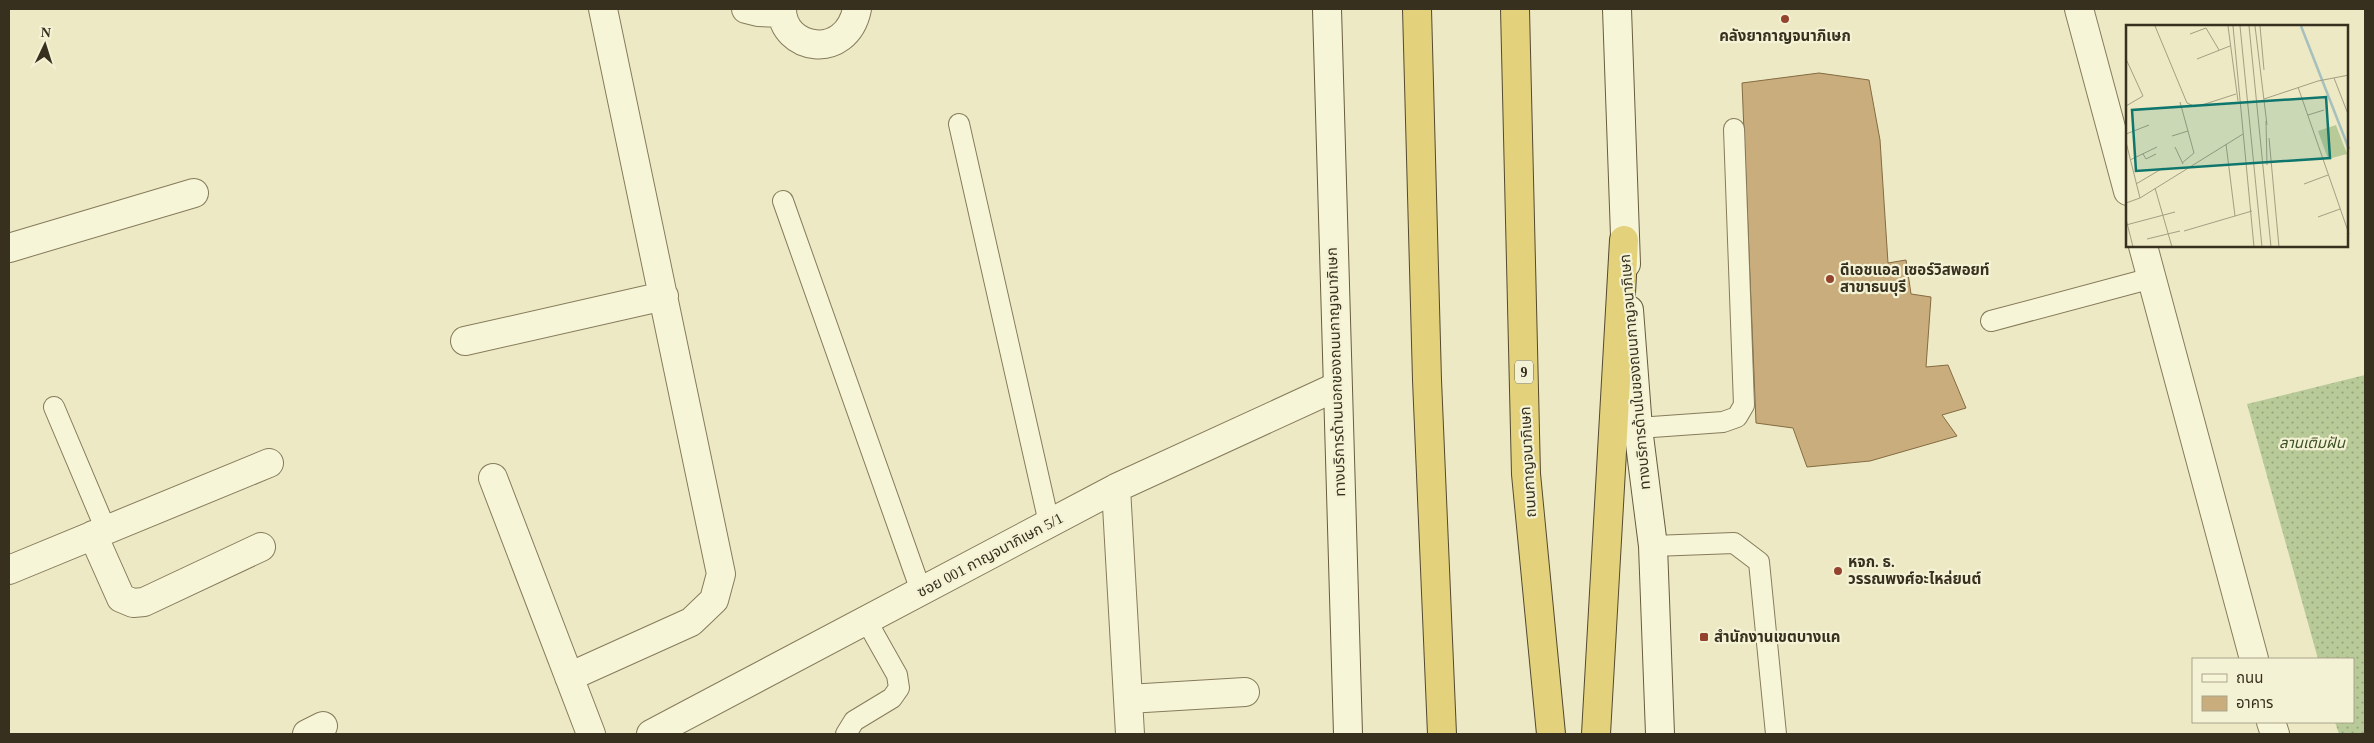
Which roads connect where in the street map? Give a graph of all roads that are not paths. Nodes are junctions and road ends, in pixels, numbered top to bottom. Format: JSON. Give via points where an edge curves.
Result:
{"nodes":[{"id":1,"x":603,"y":9,"type":"edge"},
{"id":2,"x":746,"y":9,"type":"edge"},
{"id":3,"x":857,"y":9,"type":"edge"},
{"id":4,"x":1308,"y":9,"type":"edge"},
{"id":5,"x":1326,"y":9,"type":"edge"},
{"id":6,"x":1417,"y":9,"type":"edge"},
{"id":7,"x":1515,"y":9,"type":"edge"},
{"id":8,"x":1617,"y":9,"type":"edge"},
{"id":9,"x":2079,"y":9,"type":"edge"},
{"id":10,"x":782,"y":11,"type":"edge"},
{"id":11,"x":1328,"y":95,"type":"junction"},
{"id":12,"x":960,"y":124,"type":"dead end"},
{"id":13,"x":1734,"y":129,"type":"dead end"},
{"id":14,"x":2126,"y":184,"type":"edge"},
{"id":15,"x":194,"y":193,"type":"dead end"},
{"id":16,"x":783,"y":201,"type":"dead end"},
{"id":17,"x":1624,"y":240,"type":"junction"},
{"id":18,"x":9,"y":248,"type":"edge"},
{"id":19,"x":2144,"y":248,"type":"edge"},
{"id":20,"x":2152,"y":278,"type":"junction"},
{"id":21,"x":664,"y":296,"type":"junction"},
{"id":22,"x":1991,"y":321,"type":"dead end"},
{"id":23,"x":465,"y":341,"type":"dead end"},
{"id":24,"x":1336,"y":387,"type":"junction"},
{"id":25,"x":54,"y":407,"type":"dead end"},
{"id":26,"x":1638,"y":428,"type":"junction"},
{"id":27,"x":269,"y":463,"type":"dead end"},
{"id":28,"x":493,"y":478,"type":"dead end"},
{"id":29,"x":1116,"y":488,"type":"junction"},
{"id":30,"x":1049,"y":523,"type":"junction"},
{"id":31,"x":99,"y":533,"type":"junction"},
{"id":32,"x":1653,"y":546,"type":"junction"},
{"id":33,"x":260,"y":547,"type":"dead end"},
{"id":34,"x":9,"y":570,"type":"edge"},
{"id":35,"x":921,"y":591,"type":"junction"},
{"id":36,"x":866,"y":620,"type":"junction"},
{"id":37,"x":2254,"y":658,"type":"edge"},
{"id":38,"x":569,"y":677,"type":"junction"},
{"id":39,"x":1245,"y":692,"type":"dead end"},
{"id":40,"x":1128,"y":699,"type":"junction"},
{"id":41,"x":591,"y":734,"type":"edge"},
{"id":42,"x":651,"y":734,"type":"edge"},
{"id":43,"x":846,"y":734,"type":"edge"},
{"id":44,"x":1130,"y":734,"type":"edge"},
{"id":45,"x":1348,"y":734,"type":"edge"},
{"id":46,"x":1442,"y":734,"type":"edge"},
{"id":47,"x":1551,"y":734,"type":"edge"},
{"id":48,"x":1596,"y":734,"type":"edge"},
{"id":49,"x":1660,"y":734,"type":"edge"},
{"id":50,"x":1776,"y":734,"type":"edge"}],
"edges":[{"from":1,"to":21,"type":"street"},
{"from":2,"to":10,"type":"street"},
{"from":3,"to":10,"type":"street","via":[[850,30],[840,39],[822,45],[810,44],[795,36]]},
{"from":4,"to":11,"type":"street"},
{"from":5,"to":11,"type":"street","name":"ทางบริการด้านนอกของถนนกาญจนาภิเษก"},
{"from":6,"to":46,"type":"highway","via":[[1427,380]]},
{"from":7,"to":47,"type":"highway","name":"ถนนกาญจนาภิเษก","number":"9","via":[[1526,474]]},
{"from":8,"to":17,"type":"street","name":"ทางบริการด้านในของถนนกาญจนาภิเษก"},
{"from":9,"to":14,"type":"street"},
{"from":11,"to":24,"type":"street","name":"ทางบริการด้านนอกของถนนกาญจนาภิเษก"},
{"from":12,"to":30,"type":"lane"},
{"from":13,"to":26,"type":"lane","via":[[1744,405],[1737,417],[1724,422]]},
{"from":15,"to":18,"type":"street"},
{"from":16,"to":35,"type":"lane"},
{"from":17,"to":26,"type":"street","name":"ทางบริการด้านในของถนนกาญจนาภิเษก"},
{"from":17,"to":48,"type":"highway"},
{"from":19,"to":20,"type":"street"},
{"from":20,"to":22,"type":"lane"},
{"from":20,"to":37,"type":"street"},
{"from":21,"to":23,"type":"street"},
{"from":21,"to":38,"type":"street","via":[[721,574],[714,600],[691,622]]},
{"from":24,"to":29,"type":"street","name":"ซอย 001 กาญจนาภิเษก 5/1"},
{"from":24,"to":45,"type":"street","name":"ทางบริการด้านนอกของถนนกาญจนาภิเษก"},
{"from":25,"to":31,"type":"lane"},
{"from":26,"to":32,"type":"street","name":"ทางบริการด้านในของถนนกาญจนาภิเษก"},
{"from":27,"to":31,"type":"street"},
{"from":28,"to":38,"type":"street"},
{"from":29,"to":30,"type":"street","name":"ซอย 001 กาญจนาภิเษก 5/1"},
{"from":29,"to":40,"type":"street"},
{"from":30,"to":35,"type":"street","name":"ซอย 001 กาญจนาภิเษก 5/1"},
{"from":31,"to":33,"type":"street","via":[[121,598],[133,603],[144,602]]},
{"from":31,"to":34,"type":"street"},
{"from":32,"to":49,"type":"street","name":"ทางบริการด้านในของถนนกาญจนาภิเษก"},
{"from":32,"to":50,"type":"lane","via":[[1734,543],[1759,562]]},
{"from":35,"to":36,"type":"street","name":"ซอย 001 กาญจนาภิเษก 5/1"},
{"from":36,"to":42,"type":"street","name":"ซอย 001 กาญจนาภิเษก 5/1"},
{"from":36,"to":43,"type":"lane","via":[[898,675],[900,688],[892,698],[854,721]]},
{"from":38,"to":41,"type":"street"},
{"from":39,"to":40,"type":"street"},
{"from":40,"to":44,"type":"street"}]}
